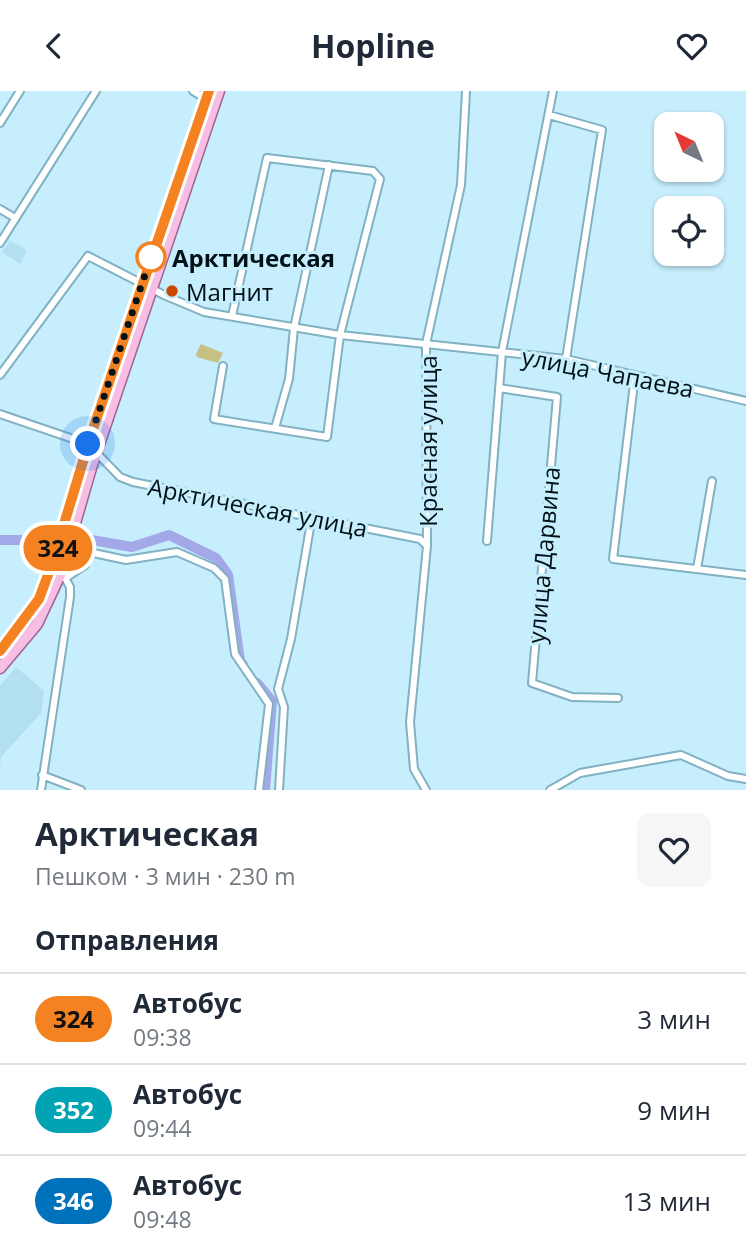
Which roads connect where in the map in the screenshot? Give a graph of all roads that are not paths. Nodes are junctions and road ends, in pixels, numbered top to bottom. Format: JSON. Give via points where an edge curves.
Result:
{"nodes":[{"id":1,"x":20,"y":91,"type":"edge"},
{"id":2,"x":96,"y":91,"type":"edge"},
{"id":3,"x":192,"y":91,"type":"edge"},
{"id":4,"x":219,"y":91,"type":"edge"},
{"id":5,"x":467,"y":91,"type":"edge"},
{"id":6,"x":553,"y":91,"type":"edge"},
{"id":7,"x":208,"y":95,"type":"edge"},
{"id":8,"x":549,"y":115,"type":"junction"},
{"id":9,"x":0,"y":123,"type":"edge"},
{"id":10,"x":329,"y":165,"type":"junction"},
{"id":11,"x":0,"y":209,"type":"edge"},
{"id":12,"x":15,"y":218,"type":"junction"},
{"id":13,"x":0,"y":243,"type":"edge"},
{"id":14,"x":146,"y":286,"type":"junction"},
{"id":15,"x":232,"y":316,"type":"junction"},
{"id":16,"x":294,"y":328,"type":"junction"},
{"id":17,"x":340,"y":335,"type":"junction"},
{"id":18,"x":426,"y":344,"type":"junction"},
{"id":19,"x":502,"y":352,"type":"junction"},
{"id":20,"x":566,"y":359,"type":"junction"},
{"id":21,"x":223,"y":366,"type":"dead end"},
{"id":22,"x":0,"y":375,"type":"edge"},
{"id":23,"x":635,"y":375,"type":"junction"},
{"id":24,"x":499,"y":388,"type":"junction"},
{"id":25,"x":746,"y":401,"type":"edge"},
{"id":26,"x":0,"y":414,"type":"edge"},
{"id":27,"x":275,"y":428,"type":"junction"},
{"id":28,"x":93,"y":439,"type":"junction"},
{"id":29,"x":96,"y":453,"type":"junction"},
{"id":30,"x":86,"y":467,"type":"junction"},
{"id":31,"x":712,"y":481,"type":"dead end"},
{"id":32,"x":312,"y":516,"type":"junction"},
{"id":33,"x":487,"y":541,"type":"dead end"},
{"id":34,"x":427,"y":546,"type":"junction"},
{"id":35,"x":697,"y":569,"type":"junction"},
{"id":36,"x":61,"y":571,"type":"junction"},
{"id":37,"x":746,"y":575,"type":"edge"},
{"id":38,"x":0,"y":652,"type":"edge"},
{"id":39,"x":0,"y":668,"type":"edge"},
{"id":40,"x":618,"y":698,"type":"dead end"},
{"id":41,"x":42,"y":775,"type":"junction"},
{"id":42,"x":746,"y":779,"type":"edge"},
{"id":43,"x":41,"y":790,"type":"edge"},
{"id":44,"x":81,"y":790,"type":"edge"},
{"id":45,"x":260,"y":790,"type":"edge"},
{"id":46,"x":279,"y":790,"type":"edge"},
{"id":47,"x":426,"y":790,"type":"edge"},
{"id":48,"x":550,"y":790,"type":"edge"}],
"edges":[{"from":1,"to":9,"type":"street"},
{"from":2,"to":12,"type":"street"},
{"from":3,"to":7,"type":"street"},
{"from":4,"to":14,"type":"main road"},
{"from":5,"to":18,"type":"street","name":"Красная улица","via":[[461,185]]},
{"from":6,"to":8,"type":"street"},
{"from":7,"to":14,"type":"main road"},
{"from":8,"to":19,"type":"street"},
{"from":8,"to":20,"type":"street","via":[[602,130]]},
{"from":10,"to":15,"type":"street","via":[[267,158]]},
{"from":10,"to":16,"type":"street"},
{"from":10,"to":17,"type":"street","via":[[373,171],[380,179]]},
{"from":11,"to":12,"type":"street"},
{"from":12,"to":13,"type":"street"},
{"from":14,"to":15,"type":"street","name":"улица Чапаева","via":[[204,312]]},
{"from":14,"to":22,"type":"street","name":"улица Чапаева","via":[[88,256]]},
{"from":14,"to":28,"type":"main road"},
{"from":15,"to":16,"type":"street","name":"улица Чапаева"},
{"from":16,"to":17,"type":"street","name":"улица Чапаева"},
{"from":16,"to":27,"type":"street","via":[[289,379]]},
{"from":17,"to":18,"type":"street","name":"улица Чапаева"},
{"from":17,"to":27,"type":"street","via":[[327,436]]},
{"from":18,"to":19,"type":"street","name":"улица Чапаева"},
{"from":18,"to":34,"type":"street","name":"Красная улица"},
{"from":19,"to":20,"type":"street","name":"улица Чапаева"},
{"from":19,"to":24,"type":"street"},
{"from":20,"to":23,"type":"street","name":"улица Чапаева"},
{"from":21,"to":27,"type":"street","via":[[214,419]]},
{"from":23,"to":25,"type":"street","name":"улица Чапаева"},
{"from":23,"to":35,"type":"street","via":[[612,559]]},
{"from":24,"to":33,"type":"street"},
{"from":24,"to":40,"type":"street","name":"улица Дарвина","via":[[557,397],[532,683],[572,697]]},
{"from":26,"to":28,"type":"street"},
{"from":28,"to":29,"type":"main road"},
{"from":28,"to":30,"type":"main road"},
{"from":29,"to":30,"type":"main road"},
{"from":29,"to":32,"type":"street","name":"Арктическая улица","via":[[120,477],[133,482]]},
{"from":30,"to":36,"type":"main road"},
{"from":31,"to":35,"type":"street"},
{"from":32,"to":34,"type":"street","name":"Арктическая улица","via":[[420,539]]},
{"from":32,"to":46,"type":"street","via":[[278,689],[284,707]]},
{"from":34,"to":47,"type":"street","name":"Красная улица","via":[[410,722],[414,769]]},
{"from":35,"to":37,"type":"street"},
{"from":36,"to":38,"type":"main road"},
{"from":36,"to":39,"type":"main road","via":[[37,624]]},
{"from":36,"to":41,"type":"street","via":[[71,597]]},
{"from":36,"to":45,"type":"street","via":[[85,565],[89,552],[126,560],[177,552],[214,568],[225,579],[235,654],[269,704]]},
{"from":41,"to":43,"type":"street"},
{"from":41,"to":44,"type":"street"},
{"from":42,"to":48,"type":"street","via":[[681,755],[580,773]]}]}
